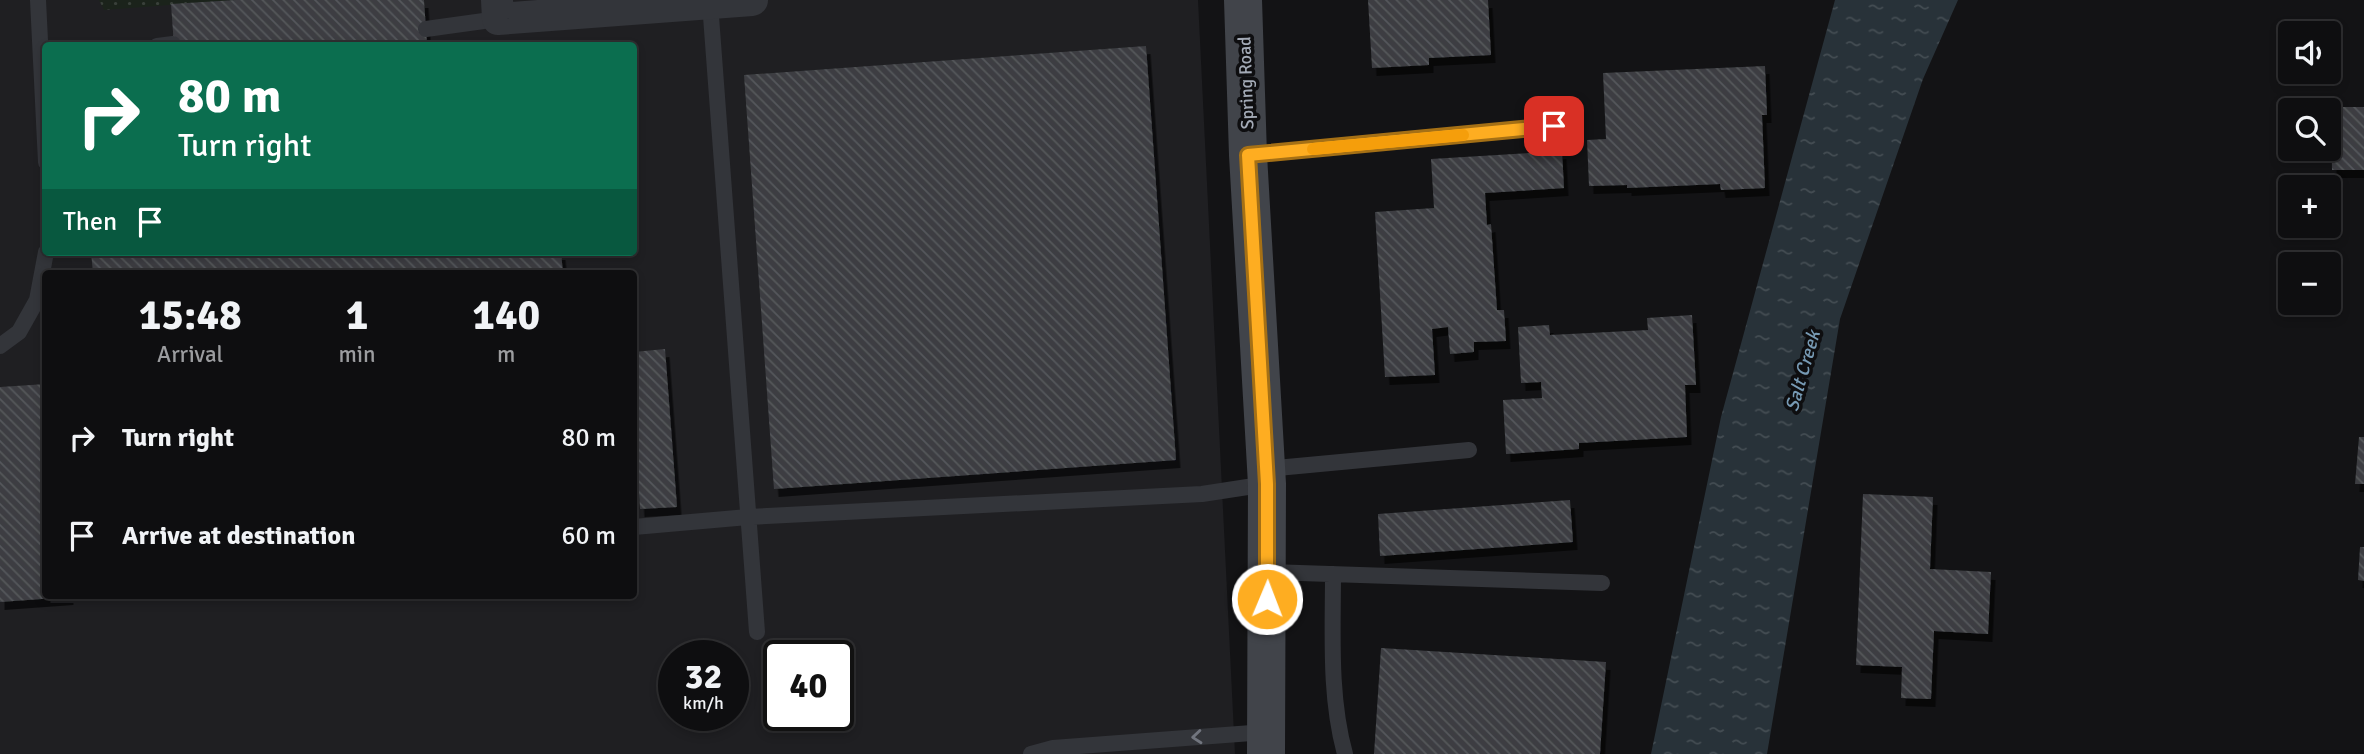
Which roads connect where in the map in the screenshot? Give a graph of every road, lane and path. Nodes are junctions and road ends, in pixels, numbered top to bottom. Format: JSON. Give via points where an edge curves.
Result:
{"nodes":[{"id":1,"x":38,"y":0,"type":"edge"},
{"id":2,"x":752,"y":0,"type":"edge"},
{"id":3,"x":1243,"y":0,"type":"edge"},
{"id":4,"x":710,"y":3,"type":"junction"},
{"id":5,"x":498,"y":9,"type":"edge"},
{"id":6,"x":426,"y":29,"type":"dead end"},
{"id":7,"x":42,"y":46,"type":"edge"},
{"id":8,"x":1554,"y":126,"type":"dead end"},
{"id":9,"x":1248,"y":155,"type":"junction"},
{"id":10,"x":42,"y":273,"type":"edge"},
{"id":11,"x":0,"y":346,"type":"edge"},
{"id":12,"x":1469,"y":450,"type":"dead end"},
{"id":13,"x":1267,"y":476,"type":"junction"},
{"id":14,"x":748,"y":517,"type":"junction"},
{"id":15,"x":637,"y":527,"type":"edge"},
{"id":16,"x":1268,"y":572,"type":"junction"},
{"id":17,"x":1333,"y":574,"type":"junction"},
{"id":18,"x":1602,"y":583,"type":"dead end"},
{"id":19,"x":757,"y":632,"type":"dead end"},
{"id":20,"x":1266,"y":743,"type":"edge"},
{"id":21,"x":1031,"y":754,"type":"edge"},
{"id":22,"x":1345,"y":754,"type":"edge"}],
"edges":[{"from":1,"to":7,"type":"lane"},
{"from":2,"to":4,"type":"street"},
{"from":3,"to":9,"type":"street","name":"Spring Road"},
{"from":4,"to":5,"type":"street"},
{"from":4,"to":14,"type":"lane"},
{"from":5,"to":6,"type":"lane"},
{"from":8,"to":9,"type":"lane"},
{"from":9,"to":13,"type":"street","name":"Spring Road"},
{"from":10,"to":11,"type":"lane","via":[[37,300],[19,332]]},
{"from":12,"to":13,"type":"lane"},
{"from":13,"to":14,"type":"lane","via":[[1202,494]]},
{"from":13,"to":16,"type":"street","name":"Spring Road"},
{"from":14,"to":15,"type":"lane"},
{"from":14,"to":19,"type":"lane"},
{"from":16,"to":17,"type":"lane"},
{"from":16,"to":20,"type":"street","name":"Spring Road"},
{"from":17,"to":18,"type":"lane"},
{"from":17,"to":22,"type":"lane","via":[[1333,672]]},
{"from":20,"to":21,"type":"lane","one_way":true,"via":[[1053,748]]}]}
